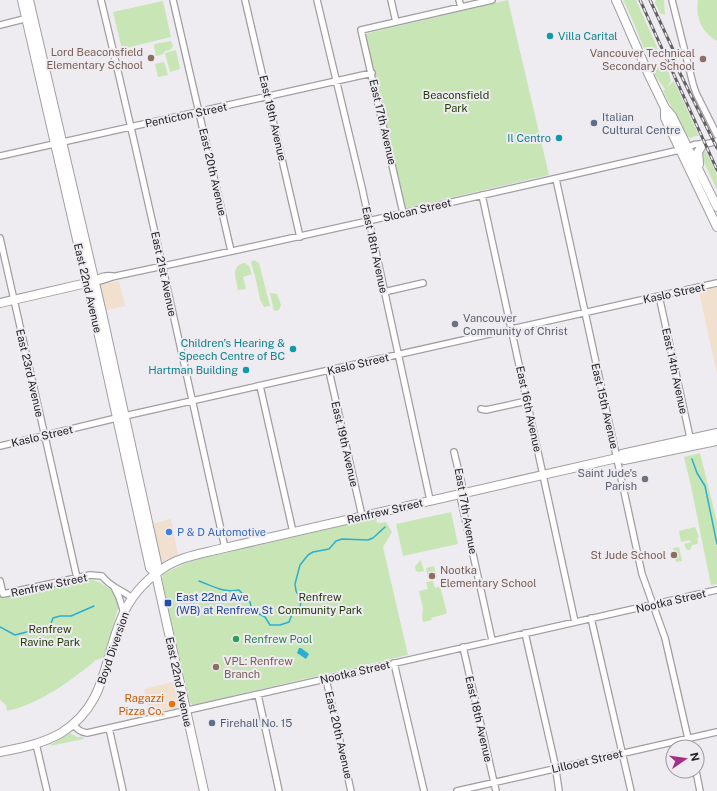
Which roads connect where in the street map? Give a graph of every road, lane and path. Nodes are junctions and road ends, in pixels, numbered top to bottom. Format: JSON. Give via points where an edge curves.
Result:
{"nodes":[{"id":1,"x":22,"y":0,"type":"edge"},
{"id":2,"x":29,"y":0,"type":"edge"},
{"id":3,"x":101,"y":0,"type":"edge"},
{"id":4,"x":172,"y":0,"type":"edge"},
{"id":5,"x":245,"y":0,"type":"edge"},
{"id":6,"x":317,"y":0,"type":"edge"},
{"id":7,"x":391,"y":0,"type":"edge"},
{"id":8,"x":460,"y":0,"type":"edge"},
{"id":9,"x":492,"y":0,"type":"edge"},
{"id":10,"x":616,"y":0,"type":"edge"},
{"id":11,"x":672,"y":0,"type":"edge"},
{"id":12,"x":461,"y":7,"type":"junction"},
{"id":13,"x":29,"y":18,"type":"junction"},
{"id":14,"x":396,"y":22,"type":"junction"},
{"id":15,"x":0,"y":24,"type":"edge"},
{"id":16,"x":372,"y":73,"type":"junction"},
{"id":17,"x":337,"y":81,"type":"junction"},
{"id":18,"x":268,"y":96,"type":"junction"},
{"id":19,"x":665,"y":108,"type":"junction"},
{"id":20,"x":200,"y":112,"type":"junction"},
{"id":21,"x":131,"y":126,"type":"junction"},
{"id":22,"x":717,"y":135,"type":"edge"},
{"id":23,"x":717,"y":141,"type":"edge"},
{"id":24,"x":59,"y":142,"type":"junction"},
{"id":25,"x":703,"y":144,"type":"junction"},
{"id":26,"x":688,"y":148,"type":"junction"},
{"id":27,"x":680,"y":150,"type":"junction"},
{"id":28,"x":0,"y":156,"type":"edge"},
{"id":29,"x":556,"y":179,"type":"junction"},
{"id":30,"x":704,"y":180,"type":"junction"},
{"id":31,"x":482,"y":195,"type":"junction"},
{"id":32,"x":717,"y":207,"type":"edge"},
{"id":33,"x":403,"y":213,"type":"junction"},
{"id":34,"x":369,"y":221,"type":"junction"},
{"id":35,"x":717,"y":227,"type":"edge"},
{"id":36,"x":300,"y":236,"type":"junction"},
{"id":37,"x":0,"y":238,"type":"edge"},
{"id":38,"x":232,"y":251,"type":"junction"},
{"id":39,"x":163,"y":266,"type":"junction"},
{"id":40,"x":91,"y":282,"type":"junction"},
{"id":41,"x":422,"y":283,"type":"dead end"},
{"id":42,"x":717,"y":283,"type":"edge"},
{"id":43,"x":384,"y":292,"type":"junction"},
{"id":44,"x":659,"y":296,"type":"junction"},
{"id":45,"x":14,"y":300,"type":"junction"},
{"id":46,"x":0,"y":303,"type":"edge"},
{"id":47,"x":585,"y":313,"type":"junction"},
{"id":48,"x":511,"y":330,"type":"junction"},
{"id":49,"x":398,"y":355,"type":"junction"},
{"id":50,"x":329,"y":371,"type":"junction"},
{"id":51,"x":260,"y":386,"type":"junction"},
{"id":52,"x":527,"y":401,"type":"junction"},
{"id":53,"x":192,"y":402,"type":"junction"},
{"id":54,"x":481,"y":409,"type":"dead end"},
{"id":55,"x":121,"y":417,"type":"junction"},
{"id":56,"x":717,"y":433,"type":"edge"},
{"id":57,"x":44,"y":436,"type":"junction"},
{"id":58,"x":717,"y":441,"type":"edge"},
{"id":59,"x":691,"y":442,"type":"junction"},
{"id":60,"x":0,"y":446,"type":"edge"},
{"id":61,"x":454,"y":452,"type":"dead end"},
{"id":62,"x":617,"y":458,"type":"junction"},
{"id":63,"x":543,"y":475,"type":"junction"},
{"id":64,"x":461,"y":493,"type":"junction"},
{"id":65,"x":430,"y":500,"type":"junction"},
{"id":66,"x":362,"y":516,"type":"junction"},
{"id":67,"x":293,"y":532,"type":"junction"},
{"id":68,"x":225,"y":548,"type":"junction"},
{"id":69,"x":156,"y":574,"type":"junction"},
{"id":70,"x":77,"y":578,"type":"junction"},
{"id":71,"x":0,"y":581,"type":"edge"},
{"id":72,"x":114,"y":587,"type":"junction"},
{"id":73,"x":717,"y":590,"type":"edge"},
{"id":74,"x":132,"y":598,"type":"junction"},
{"id":75,"x":654,"y":605,"type":"junction"},
{"id":76,"x":124,"y":613,"type":"junction"},
{"id":77,"x":591,"y":618,"type":"junction"},
{"id":78,"x":575,"y":622,"type":"junction"},
{"id":79,"x":526,"y":633,"type":"junction"},
{"id":80,"x":492,"y":640,"type":"junction"},
{"id":81,"x":463,"y":647,"type":"junction"},
{"id":82,"x":394,"y":663,"type":"junction"},
{"id":83,"x":326,"y":679,"type":"junction"},
{"id":84,"x":258,"y":695,"type":"junction"},
{"id":85,"x":186,"y":711,"type":"junction"},
{"id":86,"x":73,"y":724,"type":"junction"},
{"id":87,"x":108,"y":728,"type":"junction"},
{"id":88,"x":717,"y":732,"type":"edge"},
{"id":89,"x":688,"y":739,"type":"joint"},
{"id":90,"x":36,"y":744,"type":"junction"},
{"id":91,"x":665,"y":744,"type":"edge"},
{"id":92,"x":0,"y":752,"type":"edge"},
{"id":93,"x":622,"y":754,"type":"junction"},
{"id":94,"x":556,"y":768,"type":"junction"},
{"id":95,"x":698,"y":779,"type":"edge"},
{"id":96,"x":494,"y":783,"type":"junction"},
{"id":97,"x":47,"y":791,"type":"edge"},
{"id":98,"x":123,"y":791,"type":"edge"},
{"id":99,"x":204,"y":791,"type":"edge"},
{"id":100,"x":279,"y":791,"type":"edge"},
{"id":101,"x":352,"y":791,"type":"edge"},
{"id":102,"x":424,"y":791,"type":"edge"},
{"id":103,"x":457,"y":791,"type":"edge"},
{"id":104,"x":496,"y":791,"type":"edge"},
{"id":105,"x":559,"y":791,"type":"edge"},
{"id":106,"x":631,"y":791,"type":"edge"},
{"id":107,"x":700,"y":791,"type":"edge"}],
"edges":[{"from":1,"to":13,"type":"street","name":"East 22nd Avenue"},
{"from":2,"to":13,"type":"street","name":"East 22nd Avenue"},
{"from":3,"to":21,"type":"street","name":"East 21st Avenue"},
{"from":4,"to":20,"type":"street","name":"East 20th Avenue"},
{"from":5,"to":18,"type":"street","name":"East 19th Avenue"},
{"from":6,"to":17,"type":"street","name":"East 18th Avenue"},
{"from":7,"to":14,"type":"street"},
{"from":8,"to":12,"type":"street"},
{"from":9,"to":12,"type":"street"},
{"from":10,"to":19,"type":"street"},
{"from":11,"to":22,"type":"street","via":[[692,84]]},
{"from":12,"to":14,"type":"street"},
{"from":13,"to":15,"type":"street"},
{"from":13,"to":24,"type":"street","name":"East 22nd Avenue"},
{"from":14,"to":16,"type":"street","name":"East 17th Avenue","via":[[362,30]]},
{"from":16,"to":17,"type":"street","name":"Penticton Street"},
{"from":16,"to":33,"type":"street","name":"East 17th Avenue"},
{"from":17,"to":18,"type":"street","name":"Penticton Street"},
{"from":17,"to":34,"type":"street","name":"East 18th Avenue"},
{"from":18,"to":20,"type":"street","name":"Penticton Street"},
{"from":18,"to":36,"type":"street","name":"East 19th Avenue"},
{"from":19,"to":26,"type":"street","via":[[672,116]]},
{"from":19,"to":27,"type":"street","via":[[665,118]]},
{"from":20,"to":21,"type":"street","name":"Penticton Street"},
{"from":20,"to":38,"type":"street","name":"East 20th Avenue"},
{"from":21,"to":24,"type":"street","name":"Penticton Street"},
{"from":21,"to":39,"type":"street","name":"East 21st Avenue"},
{"from":23,"to":25,"type":"street","name":"Slocan Street"},
{"from":24,"to":28,"type":"street","name":"Penticton Street"},
{"from":24,"to":40,"type":"street","name":"East 22nd Avenue"},
{"from":25,"to":26,"type":"street","name":"Slocan Street","via":[[693,144]]},
{"from":25,"to":30,"type":"street","via":[[698,156]]},
{"from":26,"to":27,"type":"street","name":"Slocan Street"},
{"from":26,"to":30,"type":"street"},
{"from":27,"to":29,"type":"street","name":"Slocan Street"},
{"from":27,"to":35,"type":"street"},
{"from":29,"to":31,"type":"street","name":"Slocan Street"},
{"from":29,"to":47,"type":"street","name":"East 15th Avenue"},
{"from":30,"to":32,"type":"street"},
{"from":31,"to":33,"type":"street","name":"Slocan Street"},
{"from":31,"to":48,"type":"street","name":"East 16th Avenue"},
{"from":33,"to":34,"type":"street","name":"Slocan Street"},
{"from":34,"to":36,"type":"street","name":"Slocan Street"},
{"from":34,"to":43,"type":"street","name":"East 18th Avenue"},
{"from":36,"to":38,"type":"street","name":"Slocan Street"},
{"from":37,"to":45,"type":"street","name":"East 23rd Avenue"},
{"from":38,"to":39,"type":"street","name":"Slocan Street"},
{"from":39,"to":40,"type":"street","name":"Slocan Street"},
{"from":39,"to":53,"type":"street","name":"East 21st Avenue"},
{"from":40,"to":45,"type":"street","name":"Slocan Street"},
{"from":40,"to":55,"type":"street","name":"East 22nd Avenue"},
{"from":41,"to":43,"type":"street"},
{"from":42,"to":44,"type":"street","name":"Kaslo Street"},
{"from":43,"to":49,"type":"street","name":"East 18th Avenue"},
{"from":44,"to":47,"type":"street","name":"Kaslo Street"},
{"from":44,"to":59,"type":"street","name":"East 14th Avenue"},
{"from":45,"to":46,"type":"street","name":"Slocan Street"},
{"from":45,"to":57,"type":"street","name":"East 23rd Avenue"},
{"from":47,"to":48,"type":"street","name":"Kaslo Street"},
{"from":47,"to":62,"type":"street","name":"East 15th Avenue"},
{"from":48,"to":49,"type":"street","name":"Kaslo Street"},
{"from":48,"to":52,"type":"street","name":"East 16th Avenue"},
{"from":49,"to":50,"type":"street","name":"Kaslo Street"},
{"from":49,"to":65,"type":"street","name":"East 18th Avenue"},
{"from":50,"to":51,"type":"street","name":"Kaslo Street"},
{"from":50,"to":66,"type":"street","name":"East 19th Avenue"},
{"from":51,"to":53,"type":"street","name":"Kaslo Street"},
{"from":51,"to":67,"type":"street"},
{"from":52,"to":54,"type":"street"},
{"from":52,"to":63,"type":"street","name":"East 16th Avenue"},
{"from":53,"to":55,"type":"street","name":"Kaslo Street"},
{"from":53,"to":68,"type":"street","name":"East 21st Avenue"},
{"from":55,"to":57,"type":"street","name":"Kaslo Street"},
{"from":55,"to":69,"type":"street","name":"East 22nd Avenue","via":[[157,563]]},
{"from":56,"to":59,"type":"street","name":"Renfrew Street"},
{"from":57,"to":60,"type":"street","name":"Kaslo Street"},
{"from":57,"to":70,"type":"street","name":"East 23rd Avenue"},
{"from":58,"to":59,"type":"street","name":"Renfrew Street"},
{"from":59,"to":62,"type":"street","name":"Renfrew Street","via":[[622,454]]},
{"from":61,"to":64,"type":"street","name":"East 17th Avenue","via":[[462,483]]},
{"from":62,"to":63,"type":"street","name":"Renfrew Street"},
{"from":62,"to":75,"type":"street","name":"East 15th Avenue","via":[[642,574]]},
{"from":63,"to":64,"type":"street","name":"Renfrew Street"},
{"from":63,"to":78,"type":"street","name":"East 16th Avenue"},
{"from":64,"to":65,"type":"street","name":"Renfrew Street"},
{"from":64,"to":80,"type":"street","name":"East 17th Avenue"},
{"from":65,"to":66,"type":"street","name":"Renfrew Street"},
{"from":66,"to":67,"type":"street","name":"Renfrew Street"},
{"from":67,"to":68,"type":"street","name":"Renfrew Street"},
{"from":68,"to":69,"type":"street","name":"Renfrew Street","via":[[186,558]]},
{"from":69,"to":74,"type":"street","name":"Boyd Diversion","via":[[144,583]]},
{"from":69,"to":85,"type":"street","name":"East 22nd Avenue"},
{"from":70,"to":71,"type":"street","name":"Renfrew Street","via":[[3,594]]},
{"from":70,"to":72,"type":"street","name":"Renfrew Street","via":[[102,576]]},
{"from":72,"to":74,"type":"street","name":"Renfrew Street"},
{"from":72,"to":76,"type":"street"},
{"from":73,"to":75,"type":"street","name":"Nootka Street"},
{"from":74,"to":76,"type":"street","name":"Boyd Diversion"},
{"from":75,"to":77,"type":"street","name":"Nootka Street"},
{"from":75,"to":89,"type":"street","name":"East 15th Avenue","via":[[665,638]]},
{"from":76,"to":86,"type":"street","name":"Boyd Diversion","via":[[100,687]]},
{"from":77,"to":78,"type":"street","name":"Nootka Street"},
{"from":77,"to":93,"type":"street"},
{"from":78,"to":79,"type":"street","name":"Nootka Street"},
{"from":79,"to":80,"type":"street","name":"Nootka Street"},
{"from":79,"to":94,"type":"street"},
{"from":80,"to":81,"type":"street","name":"Nootka Street"},
{"from":81,"to":82,"type":"street","name":"Nootka Street"},
{"from":81,"to":96,"type":"street","name":"East 18th Avenue"},
{"from":82,"to":83,"type":"street","name":"Nootka Street"},
{"from":82,"to":102,"type":"street"},
{"from":83,"to":84,"type":"street","name":"Nootka Street"},
{"from":83,"to":101,"type":"street","name":"East 20th Avenue"},
{"from":84,"to":85,"type":"street","name":"Nootka Street"},
{"from":84,"to":100,"type":"street"},
{"from":85,"to":87,"type":"street","name":"Nootka Street"},
{"from":85,"to":99,"type":"street","name":"East 22nd Avenue"},
{"from":86,"to":87,"type":"street","name":"Nootka Street","via":[[86,733]]},
{"from":86,"to":90,"type":"street"},
{"from":87,"to":98,"type":"street"},
{"from":88,"to":89,"type":"street","name":"Lillooet Street"},
{"from":90,"to":92,"type":"street"},
{"from":90,"to":97,"type":"street"},
{"from":91,"to":93,"type":"street","name":"Lillooet Street"},
{"from":93,"to":94,"type":"street","name":"Lillooet Street"},
{"from":93,"to":106,"type":"street"},
{"from":94,"to":96,"type":"street","name":"Lillooet Street"},
{"from":94,"to":105,"type":"street"},
{"from":95,"to":107,"type":"street"},
{"from":96,"to":103,"type":"street","name":"Lillooet Street"},
{"from":96,"to":104,"type":"street","name":"East 18th Avenue"}]}
